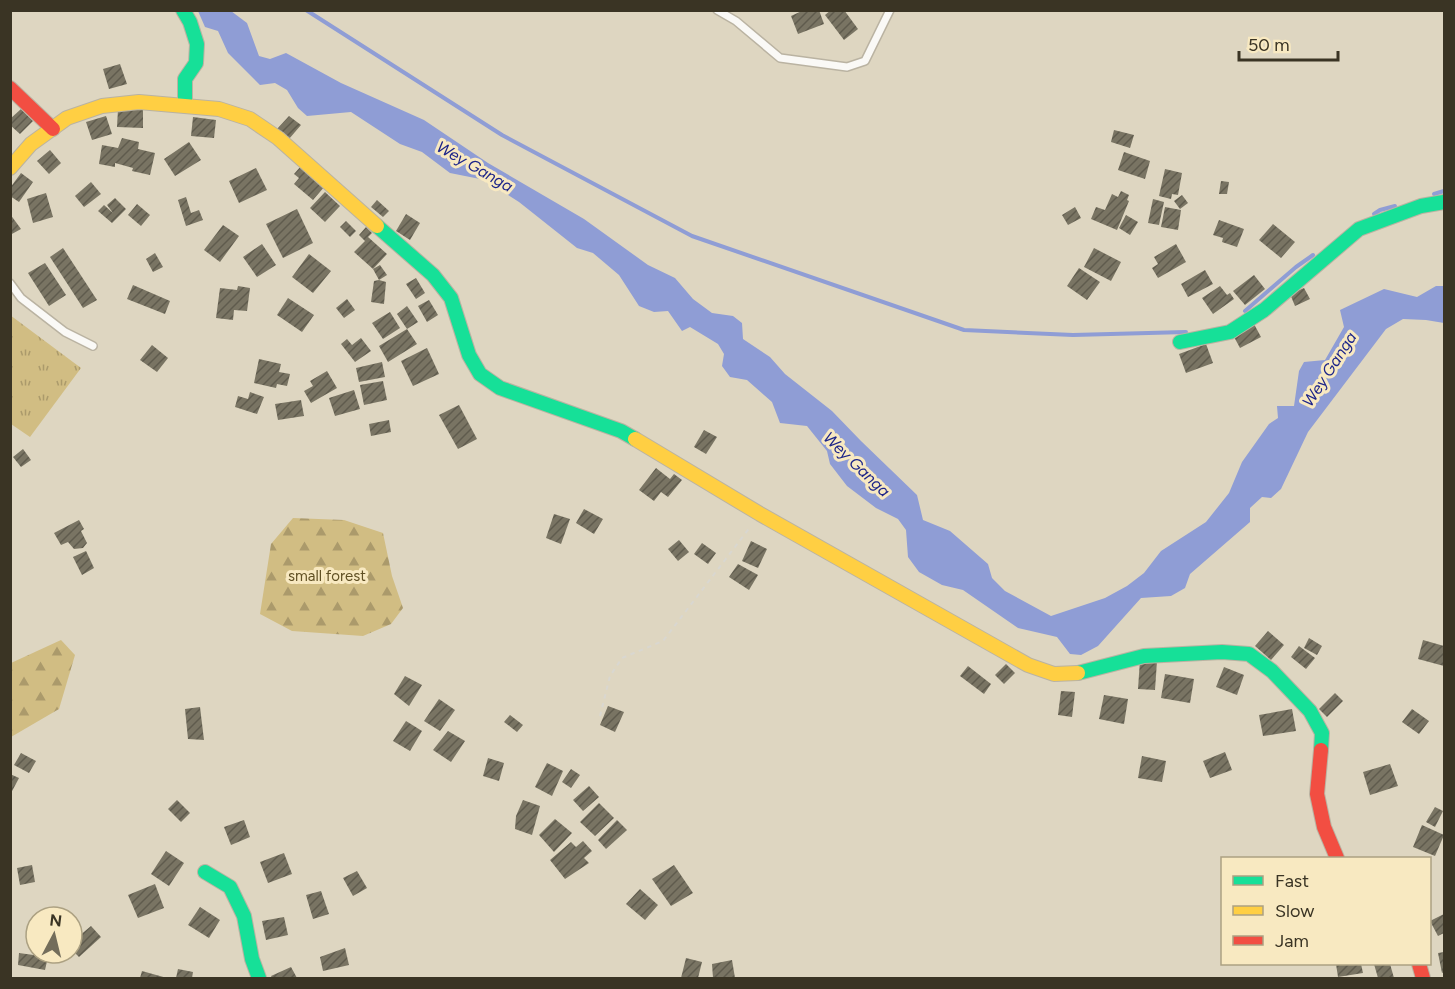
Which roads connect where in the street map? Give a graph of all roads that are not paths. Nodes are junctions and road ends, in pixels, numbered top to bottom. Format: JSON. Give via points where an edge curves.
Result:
{"nodes":[{"id":1,"x":183,"y":10,"type":"edge"},
{"id":2,"x":717,"y":10,"type":"edge"},
{"id":3,"x":890,"y":10,"type":"edge"},
{"id":4,"x":10,"y":88,"type":"edge"},
{"id":5,"x":185,"y":105,"type":"junction"},
{"id":6,"x":53,"y":129,"type":"junction"},
{"id":7,"x":10,"y":168,"type":"edge"},
{"id":8,"x":1444,"y":202,"type":"edge"},
{"id":9,"x":10,"y":283,"type":"edge"},
{"id":10,"x":1180,"y":342,"type":"dead end"},
{"id":11,"x":93,"y":346,"type":"dead end"},
{"id":12,"x":1337,"y":857,"type":"edge"},
{"id":13,"x":205,"y":872,"type":"dead end"},
{"id":14,"x":259,"y":978,"type":"edge"}],
"edges":[{"from":1,"to":5,"type":"street","via":[[197,44],[196,63],[185,79]]},
{"from":2,"to":3,"type":"lane","via":[[780,58],[847,67],[865,61]]},
{"from":4,"to":6,"type":"street"},
{"from":5,"to":6,"type":"street","via":[[140,102],[102,106],[67,118]]},
{"from":5,"to":12,"type":"street","via":[[219,109],[250,119],[278,138],[433,275],[451,298],[469,355],[480,374],[500,388],[621,431],[1028,664],[1054,674],[1079,673],[1144,656],[1249,654],[1272,671],[1310,711],[1322,733],[1317,794],[1324,827]]},
{"from":6,"to":7,"type":"street","via":[[31,144]]},
{"from":8,"to":10,"type":"street","via":[[1421,206],[1359,229],[1264,310],[1230,332]]},
{"from":9,"to":11,"type":"lane","via":[[21,298],[65,332]]},
{"from":13,"to":14,"type":"street","via":[[230,887],[244,915]]}]}
